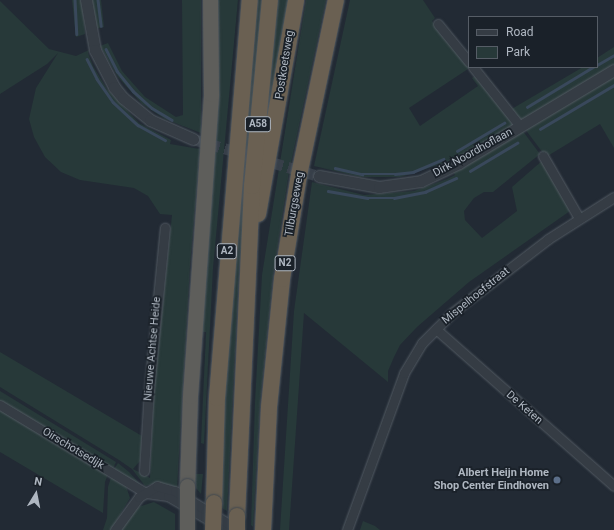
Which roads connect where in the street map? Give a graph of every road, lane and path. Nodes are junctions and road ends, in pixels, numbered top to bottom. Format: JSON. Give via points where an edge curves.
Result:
{"nodes":[{"id":1,"x":86,"y":0,"type":"edge"},
{"id":2,"x":210,"y":0,"type":"edge"},
{"id":3,"x":250,"y":0,"type":"edge"},
{"id":4,"x":270,"y":0,"type":"edge"},
{"id":5,"x":296,"y":0,"type":"edge"},
{"id":6,"x":336,"y":0,"type":"edge"},
{"id":7,"x":438,"y":24,"type":"dead end"},
{"id":8,"x":468,"y":61,"type":"edge"},
{"id":9,"x":474,"y":68,"type":"edge"},
{"id":10,"x":614,"y":70,"type":"edge"},
{"id":11,"x":520,"y":126,"type":"junction"},
{"id":12,"x":193,"y":139,"type":"tunnel mouth"},
{"id":13,"x":543,"y":156,"type":"dead end"},
{"id":14,"x":319,"y":176,"type":"tunnel mouth"},
{"id":15,"x":614,"y":198,"type":"edge"},
{"id":16,"x":579,"y":218,"type":"junction"},
{"id":17,"x":166,"y":228,"type":"dead end"},
{"id":18,"x":251,"y":248,"type":"junction"},
{"id":19,"x":436,"y":329,"type":"junction"},
{"id":20,"x":0,"y":405,"type":"edge"},
{"id":21,"x":144,"y":470,"type":"dead end"},
{"id":22,"x":614,"y":486,"type":"edge"},
{"id":23,"x":146,"y":493,"type":"junction"},
{"id":24,"x":237,"y":526,"type":"edge"},
{"id":25,"x":115,"y":530,"type":"edge"},
{"id":26,"x":187,"y":530,"type":"edge"},
{"id":27,"x":213,"y":530,"type":"edge"},
{"id":28,"x":226,"y":530,"type":"edge"},
{"id":29,"x":263,"y":530,"type":"edge"},
{"id":30,"x":347,"y":530,"type":"edge"}],
"edges":[{"from":1,"to":12,"type":"street","via":[[95,50],[114,87],[136,110],[150,120]]},
{"from":2,"to":26,"type":"highway","bridge":true,"via":[[211,94],[192,365]]},
{"from":3,"to":27,"type":"highway","number":"A2","bridge":true,"via":[[221,337]]},
{"from":4,"to":18,"type":"highway","number":"A58","via":[[252,186]]},
{"from":5,"to":18,"type":"highway","name":"Postkoetsweg","number":"A2"},
{"from":6,"to":29,"type":"highway","name":"Tilburgseweg","number":"N2","via":[[301,168],[282,279],[269,407]]},
{"from":7,"to":8,"type":"street"},
{"from":9,"to":11,"type":"street"},
{"from":10,"to":11,"type":"street","name":"Dirk Noordhoflaan"},
{"from":11,"to":14,"type":"street","name":"Dirk Noordhoflaan","via":[[454,165],[421,181],[379,187]]},
{"from":13,"to":16,"type":"street"},
{"from":15,"to":16,"type":"street","name":"Mispelhoefstraat"},
{"from":16,"to":19,"type":"street","name":"Mispelhoefstraat","via":[[453,312]]},
{"from":17,"to":21,"type":"street","name":"Nieuwe Achtse Heide","via":[[149,390]]},
{"from":18,"to":24,"type":"highway","number":"A2"},
{"from":19,"to":22,"type":"street","name":"De Keten"},
{"from":19,"to":30,"type":"street","name":"Mispelhoefstraat","via":[[422,343],[404,373]]},
{"from":20,"to":23,"type":"street","name":"Oirschotsedijk"},
{"from":23,"to":24,"type":"street","via":[[157,486],[175,491]]},
{"from":23,"to":25,"type":"street","via":[[133,503]]},
{"from":23,"to":28,"type":"street","name":"Oirschotsedijk","via":[[168,496]]}]}
